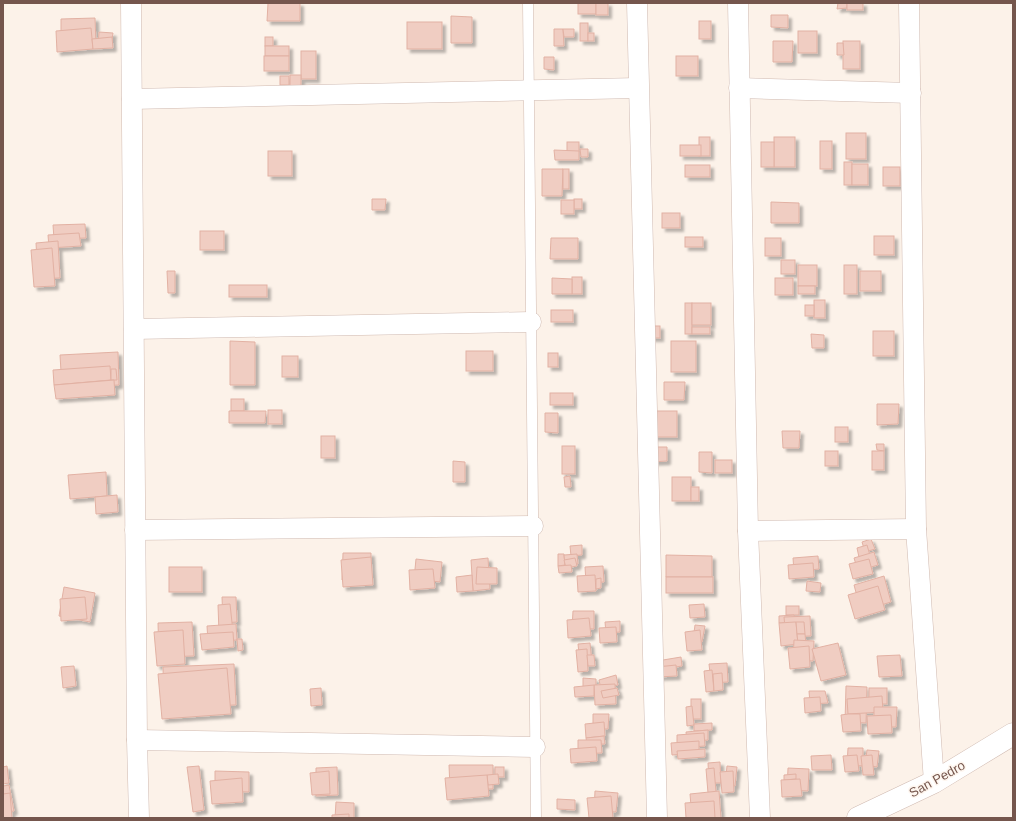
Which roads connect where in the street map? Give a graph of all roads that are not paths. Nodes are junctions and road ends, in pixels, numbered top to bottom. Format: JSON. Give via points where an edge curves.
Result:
{"nodes":[{"id":1,"x":131,"y":3,"type":"edge"},
{"id":2,"x":528,"y":3,"type":"edge"},
{"id":3,"x":637,"y":3,"type":"edge"},
{"id":4,"x":738,"y":3,"type":"edge"},
{"id":5,"x":909,"y":3,"type":"edge"},
{"id":6,"x":638,"y":88,"type":"junction"},
{"id":7,"x":739,"y":88,"type":"junction"},
{"id":8,"x":529,"y":91,"type":"junction"},
{"id":9,"x":910,"y":93,"type":"junction"},
{"id":10,"x":132,"y":99,"type":"junction"},
{"id":11,"x":531,"y":322,"type":"junction"},
{"id":12,"x":134,"y":329,"type":"junction"},
{"id":13,"x":533,"y":526,"type":"junction"},
{"id":14,"x":916,"y":529,"type":"junction"},
{"id":15,"x":135,"y":530,"type":"junction"},
{"id":16,"x":748,"y":531,"type":"junction"},
{"id":17,"x":1013,"y":734,"type":"edge"},
{"id":18,"x":137,"y":740,"type":"junction"},
{"id":19,"x":535,"y":747,"type":"junction"},
{"id":20,"x":934,"y":782,"type":"junction"},
{"id":21,"x":139,"y":818,"type":"edge"},
{"id":22,"x":536,"y":818,"type":"edge"},
{"id":23,"x":657,"y":818,"type":"edge"},
{"id":24,"x":760,"y":818,"type":"edge"},
{"id":25,"x":858,"y":818,"type":"edge"}],
"edges":[{"from":1,"to":10,"type":"street"},
{"from":2,"to":8,"type":"lane"},
{"from":3,"to":6,"type":"street"},
{"from":4,"to":7,"type":"street"},
{"from":5,"to":9,"type":"street"},
{"from":6,"to":8,"type":"street"},
{"from":6,"to":23,"type":"street"},
{"from":7,"to":9,"type":"street"},
{"from":7,"to":16,"type":"street"},
{"from":8,"to":10,"type":"street"},
{"from":8,"to":11,"type":"lane"},
{"from":9,"to":14,"type":"street"},
{"from":10,"to":12,"type":"street"},
{"from":11,"to":12,"type":"street"},
{"from":11,"to":13,"type":"lane"},
{"from":12,"to":15,"type":"street"},
{"from":13,"to":15,"type":"street"},
{"from":13,"to":19,"type":"lane"},
{"from":14,"to":16,"type":"street"},
{"from":14,"to":20,"type":"street"},
{"from":15,"to":18,"type":"street"},
{"from":16,"to":24,"type":"street"},
{"from":17,"to":20,"type":"street","name":"San Pedro"},
{"from":18,"to":19,"type":"street"},
{"from":18,"to":21,"type":"street"},
{"from":19,"to":22,"type":"lane"},
{"from":20,"to":25,"type":"street","name":"San Pedro"}]}
